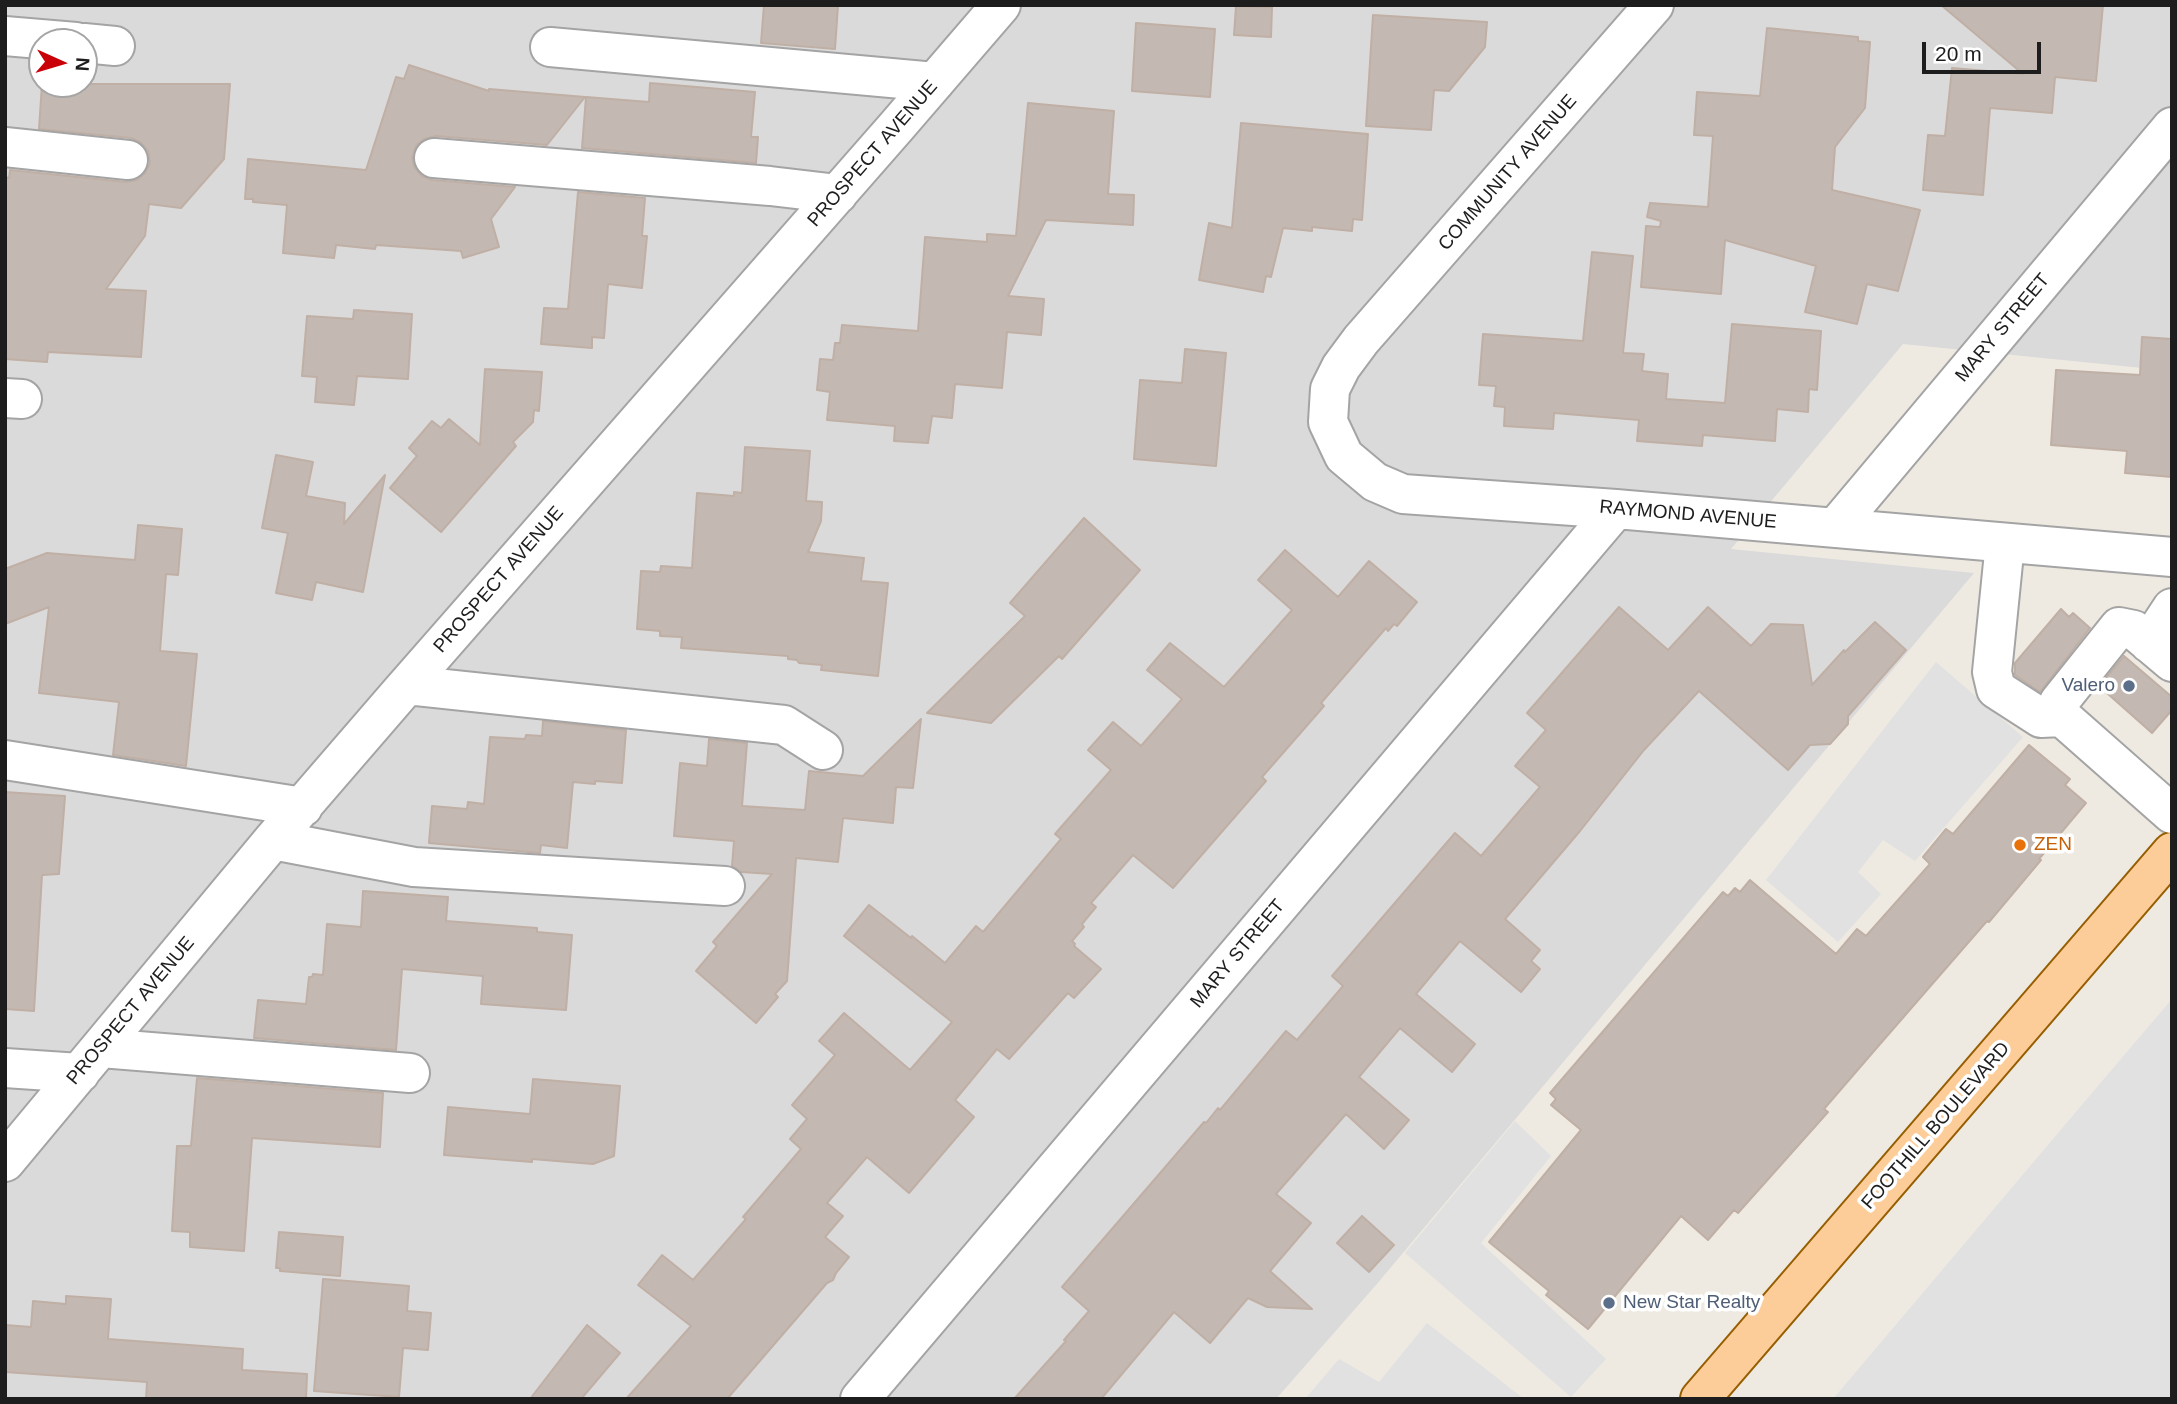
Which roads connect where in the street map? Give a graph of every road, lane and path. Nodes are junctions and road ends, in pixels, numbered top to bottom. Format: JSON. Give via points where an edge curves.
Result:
{"nodes":[{"id":1,"x":1001,"y":5,"type":"edge"},
{"id":2,"x":1654,"y":5,"type":"edge"},
{"id":3,"x":5,"y":36,"type":"edge"},
{"id":4,"x":28,"y":38,"type":"edge"},
{"id":5,"x":550,"y":47,"type":"dead end"},
{"id":6,"x":935,"y":82,"type":"junction"},
{"id":7,"x":2172,"y":127,"type":"edge"},
{"id":8,"x":5,"y":147,"type":"edge"},
{"id":9,"x":434,"y":158,"type":"dead end"},
{"id":10,"x":128,"y":160,"type":"dead end"},
{"id":11,"x":838,"y":194,"type":"junction"},
{"id":12,"x":1361,"y":340,"type":"joint"},
{"id":13,"x":1616,"y":509,"type":"junction"},
{"id":14,"x":1835,"y":528,"type":"junction"},
{"id":15,"x":2005,"y":543,"type":"junction"},
{"id":16,"x":2172,"y":557,"type":"edge"},
{"id":17,"x":2172,"y":608,"type":"edge"},
{"id":18,"x":2160,"y":652,"type":"edge"},
{"id":19,"x":407,"y":685,"type":"junction"},
{"id":20,"x":2062,"y":717,"type":"junction"},
{"id":21,"x":823,"y":750,"type":"dead end"},
{"id":22,"x":5,"y":760,"type":"edge"},
{"id":23,"x":303,"y":807,"type":"junction"},
{"id":24,"x":2172,"y":814,"type":"edge"},
{"id":25,"x":273,"y":841,"type":"junction"},
{"id":26,"x":2172,"y":852,"type":"edge"},
{"id":27,"x":725,"y":886,"type":"dead end"},
{"id":28,"x":90,"y":1060,"type":"junction"},
{"id":29,"x":5,"y":1068,"type":"edge"},
{"id":30,"x":410,"y":1073,"type":"dead end"},
{"id":31,"x":5,"y":1162,"type":"edge"},
{"id":32,"x":860,"y":1399,"type":"edge"},
{"id":33,"x":1700,"y":1399,"type":"edge"}],
"edges":[{"from":1,"to":6,"type":"street","name":"PROSPECT AVENUE"},
{"from":2,"to":12,"type":"street","name":"COMMUNITY AVENUE"},
{"from":3,"to":4,"type":"street"},
{"from":5,"to":6,"type":"street"},
{"from":6,"to":11,"type":"street","name":"PROSPECT AVENUE"},
{"from":7,"to":14,"type":"street","name":"MARY STREET"},
{"from":8,"to":10,"type":"street"},
{"from":9,"to":11,"type":"street"},
{"from":11,"to":19,"type":"street","name":"PROSPECT AVENUE"},
{"from":12,"to":13,"type":"street","name":"RAYMOND AVENUE","via":[[1330,389],[1328,422],[1344,456],[1375,482],[1403,494]]},
{"from":13,"to":14,"type":"street","name":"RAYMOND AVENUE"},
{"from":13,"to":32,"type":"street","name":"MARY STREET"},
{"from":14,"to":15,"type":"street","name":"RAYMOND AVENUE"},
{"from":15,"to":16,"type":"street","name":"RAYMOND AVENUE"},
{"from":15,"to":20,"type":"street","via":[[1992,672],[1996,689],[2041,718]]},
{"from":17,"to":18,"type":"street"},
{"from":18,"to":20,"type":"street","via":[[2134,630],[2119,627],[2059,702]]},
{"from":19,"to":21,"type":"street","via":[[784,725]]},
{"from":19,"to":23,"type":"street","name":"PROSPECT AVENUE"},
{"from":20,"to":24,"type":"street"},
{"from":22,"to":23,"type":"street"},
{"from":23,"to":25,"type":"street","name":"PROSPECT AVENUE"},
{"from":25,"to":27,"type":"street","via":[[414,867]]},
{"from":25,"to":28,"type":"street","name":"PROSPECT AVENUE"},
{"from":26,"to":33,"type":"main road","name":"FOOTHILL BOULEVARD"},
{"from":28,"to":29,"type":"street"},
{"from":28,"to":30,"type":"street"},
{"from":28,"to":31,"type":"street","name":"PROSPECT AVENUE"}]}
